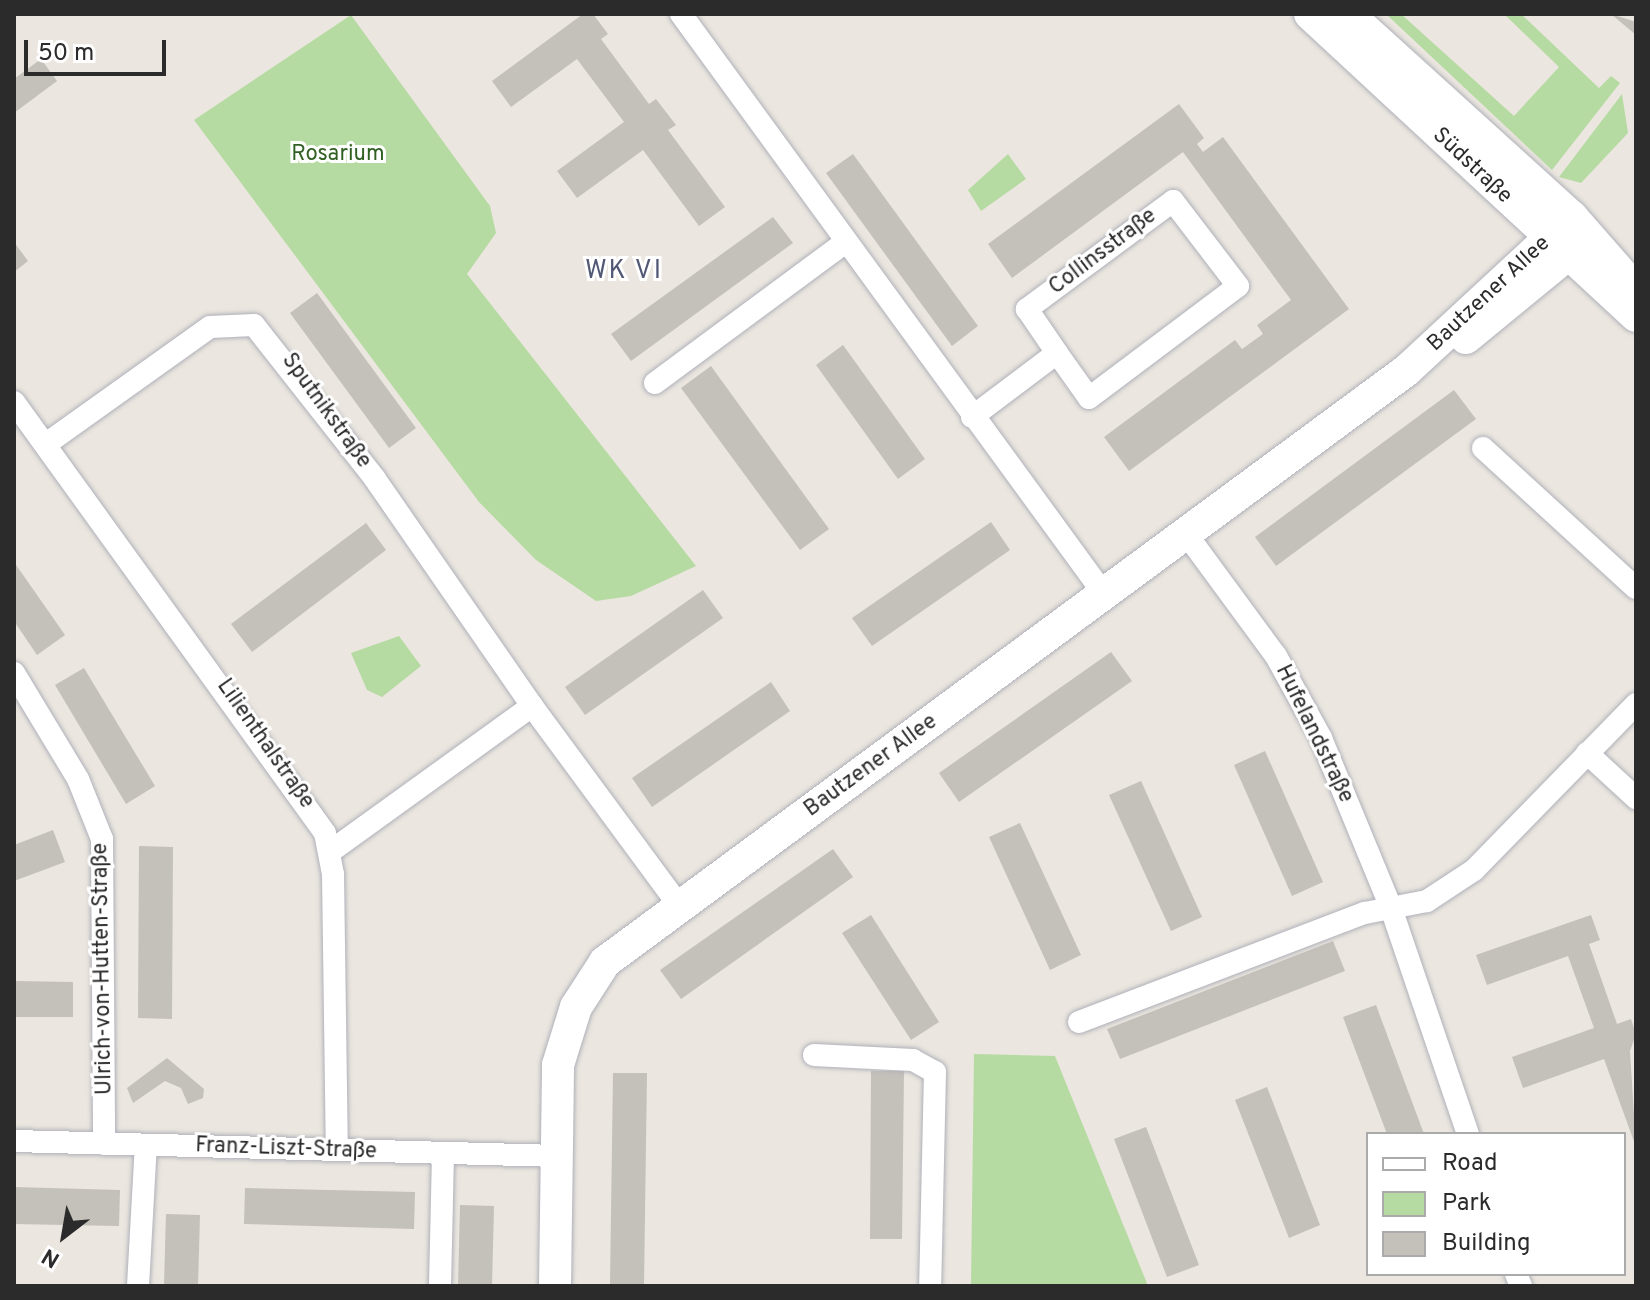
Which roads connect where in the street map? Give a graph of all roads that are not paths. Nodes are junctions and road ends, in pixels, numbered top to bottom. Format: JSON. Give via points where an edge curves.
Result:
{"nodes":[{"id":1,"x":681,"y":14,"type":"edge"},
{"id":2,"x":1310,"y":14,"type":"edge"},
{"id":3,"x":1348,"y":14,"type":"edge"},
{"id":4,"x":1570,"y":237,"type":"junction"},
{"id":5,"x":843,"y":244,"type":"junction"},
{"id":6,"x":1636,"y":290,"type":"edge"},
{"id":7,"x":1636,"y":316,"type":"edge"},
{"id":8,"x":1057,"y":353,"type":"junction"},
{"id":9,"x":655,"y":383,"type":"dead end"},
{"id":10,"x":14,"y":402,"type":"edge"},
{"id":11,"x":972,"y":417,"type":"junction"},
{"id":12,"x":46,"y":444,"type":"junction"},
{"id":13,"x":1483,"y":448,"type":"dead end"},
{"id":14,"x":1187,"y":535,"type":"junction"},
{"id":15,"x":1636,"y":588,"type":"edge"},
{"id":16,"x":1104,"y":594,"type":"junction"},
{"id":17,"x":14,"y":673,"type":"edge"},
{"id":18,"x":1636,"y":704,"type":"edge"},
{"id":19,"x":532,"y":706,"type":"junction"},
{"id":20,"x":1587,"y":753,"type":"junction"},
{"id":21,"x":1636,"y":798,"type":"edge"},
{"id":22,"x":331,"y":851,"type":"junction"},
{"id":23,"x":678,"y":904,"type":"junction"},
{"id":24,"x":1391,"y":908,"type":"junction"},
{"id":25,"x":1079,"y":1022,"type":"dead end"},
{"id":26,"x":814,"y":1055,"type":"dead end"},
{"id":27,"x":1467,"y":1132,"type":"edge"},
{"id":28,"x":14,"y":1141,"type":"edge"},
{"id":29,"x":104,"y":1144,"type":"junction"},
{"id":30,"x":146,"y":1145,"type":"junction"},
{"id":31,"x":337,"y":1150,"type":"junction"},
{"id":32,"x":443,"y":1153,"type":"junction"},
{"id":33,"x":558,"y":1156,"type":"junction"},
{"id":34,"x":138,"y":1286,"type":"edge"},
{"id":35,"x":440,"y":1286,"type":"edge"},
{"id":36,"x":555,"y":1286,"type":"edge"},
{"id":37,"x":930,"y":1286,"type":"edge"}],
"edges":[{"from":1,"to":5,"type":"street"},
{"from":2,"to":4,"type":"street","name":"Südstraße"},
{"from":3,"to":4,"type":"street","name":"Südstraße"},
{"from":4,"to":6,"type":"street","name":"Südstraße"},
{"from":4,"to":7,"type":"street","name":"Südstraße"},
{"from":4,"to":14,"type":"street","name":"Bautzener Allee","via":[[1407,370]]},
{"from":5,"to":9,"type":"street"},
{"from":5,"to":11,"type":"street"},
{"from":8,"to":8,"type":"street","name":"Collinsstraße","via":[[1089,398],[1238,286],[1173,201],[1027,309]]},
{"from":8,"to":11,"type":"street"},
{"from":10,"to":12,"type":"street","name":"Lilienthalstraße"},
{"from":11,"to":16,"type":"street"},
{"from":12,"to":19,"type":"street","name":"Sputnikstraße","via":[[210,327],[254,325],[347,441]]},
{"from":12,"to":22,"type":"street","name":"Lilienthalstraße","via":[[297,787]]},
{"from":13,"to":15,"type":"street"},
{"from":14,"to":16,"type":"street","name":"Bautzener Allee"},
{"from":14,"to":24,"type":"street","name":"Hufelandstraße","via":[[1309,714]]},
{"from":16,"to":23,"type":"street","name":"Bautzener Allee"},
{"from":17,"to":29,"type":"street","name":"Ulrich-von-Hutten-Straße","via":[[78,779],[102,839]]},
{"from":18,"to":20,"type":"street"},
{"from":19,"to":22,"type":"street"},
{"from":19,"to":23,"type":"street","name":"Sputnikstraße"},
{"from":20,"to":21,"type":"street"},
{"from":20,"to":24,"type":"street","via":[[1474,870],[1427,901]]},
{"from":22,"to":31,"type":"street","name":"Lilienthalstraße"},
{"from":23,"to":33,"type":"street","name":"Bautzener Allee","via":[[605,962],[576,1007],[558,1065]]},
{"from":24,"to":25,"type":"street"},
{"from":24,"to":27,"type":"street","name":"Hufelandstraße"},
{"from":26,"to":37,"type":"street","via":[[913,1060],[935,1072]]},
{"from":28,"to":29,"type":"street","name":"Franz-Liszt-Straße"},
{"from":29,"to":30,"type":"street","name":"Franz-Liszt-Straße"},
{"from":30,"to":31,"type":"street","name":"Franz-Liszt-Straße"},
{"from":30,"to":34,"type":"street"},
{"from":31,"to":32,"type":"street","name":"Franz-Liszt-Straße"},
{"from":32,"to":33,"type":"street","name":"Franz-Liszt-Straße"},
{"from":32,"to":35,"type":"street"},
{"from":33,"to":36,"type":"street","name":"Bautzener Allee"}]}
